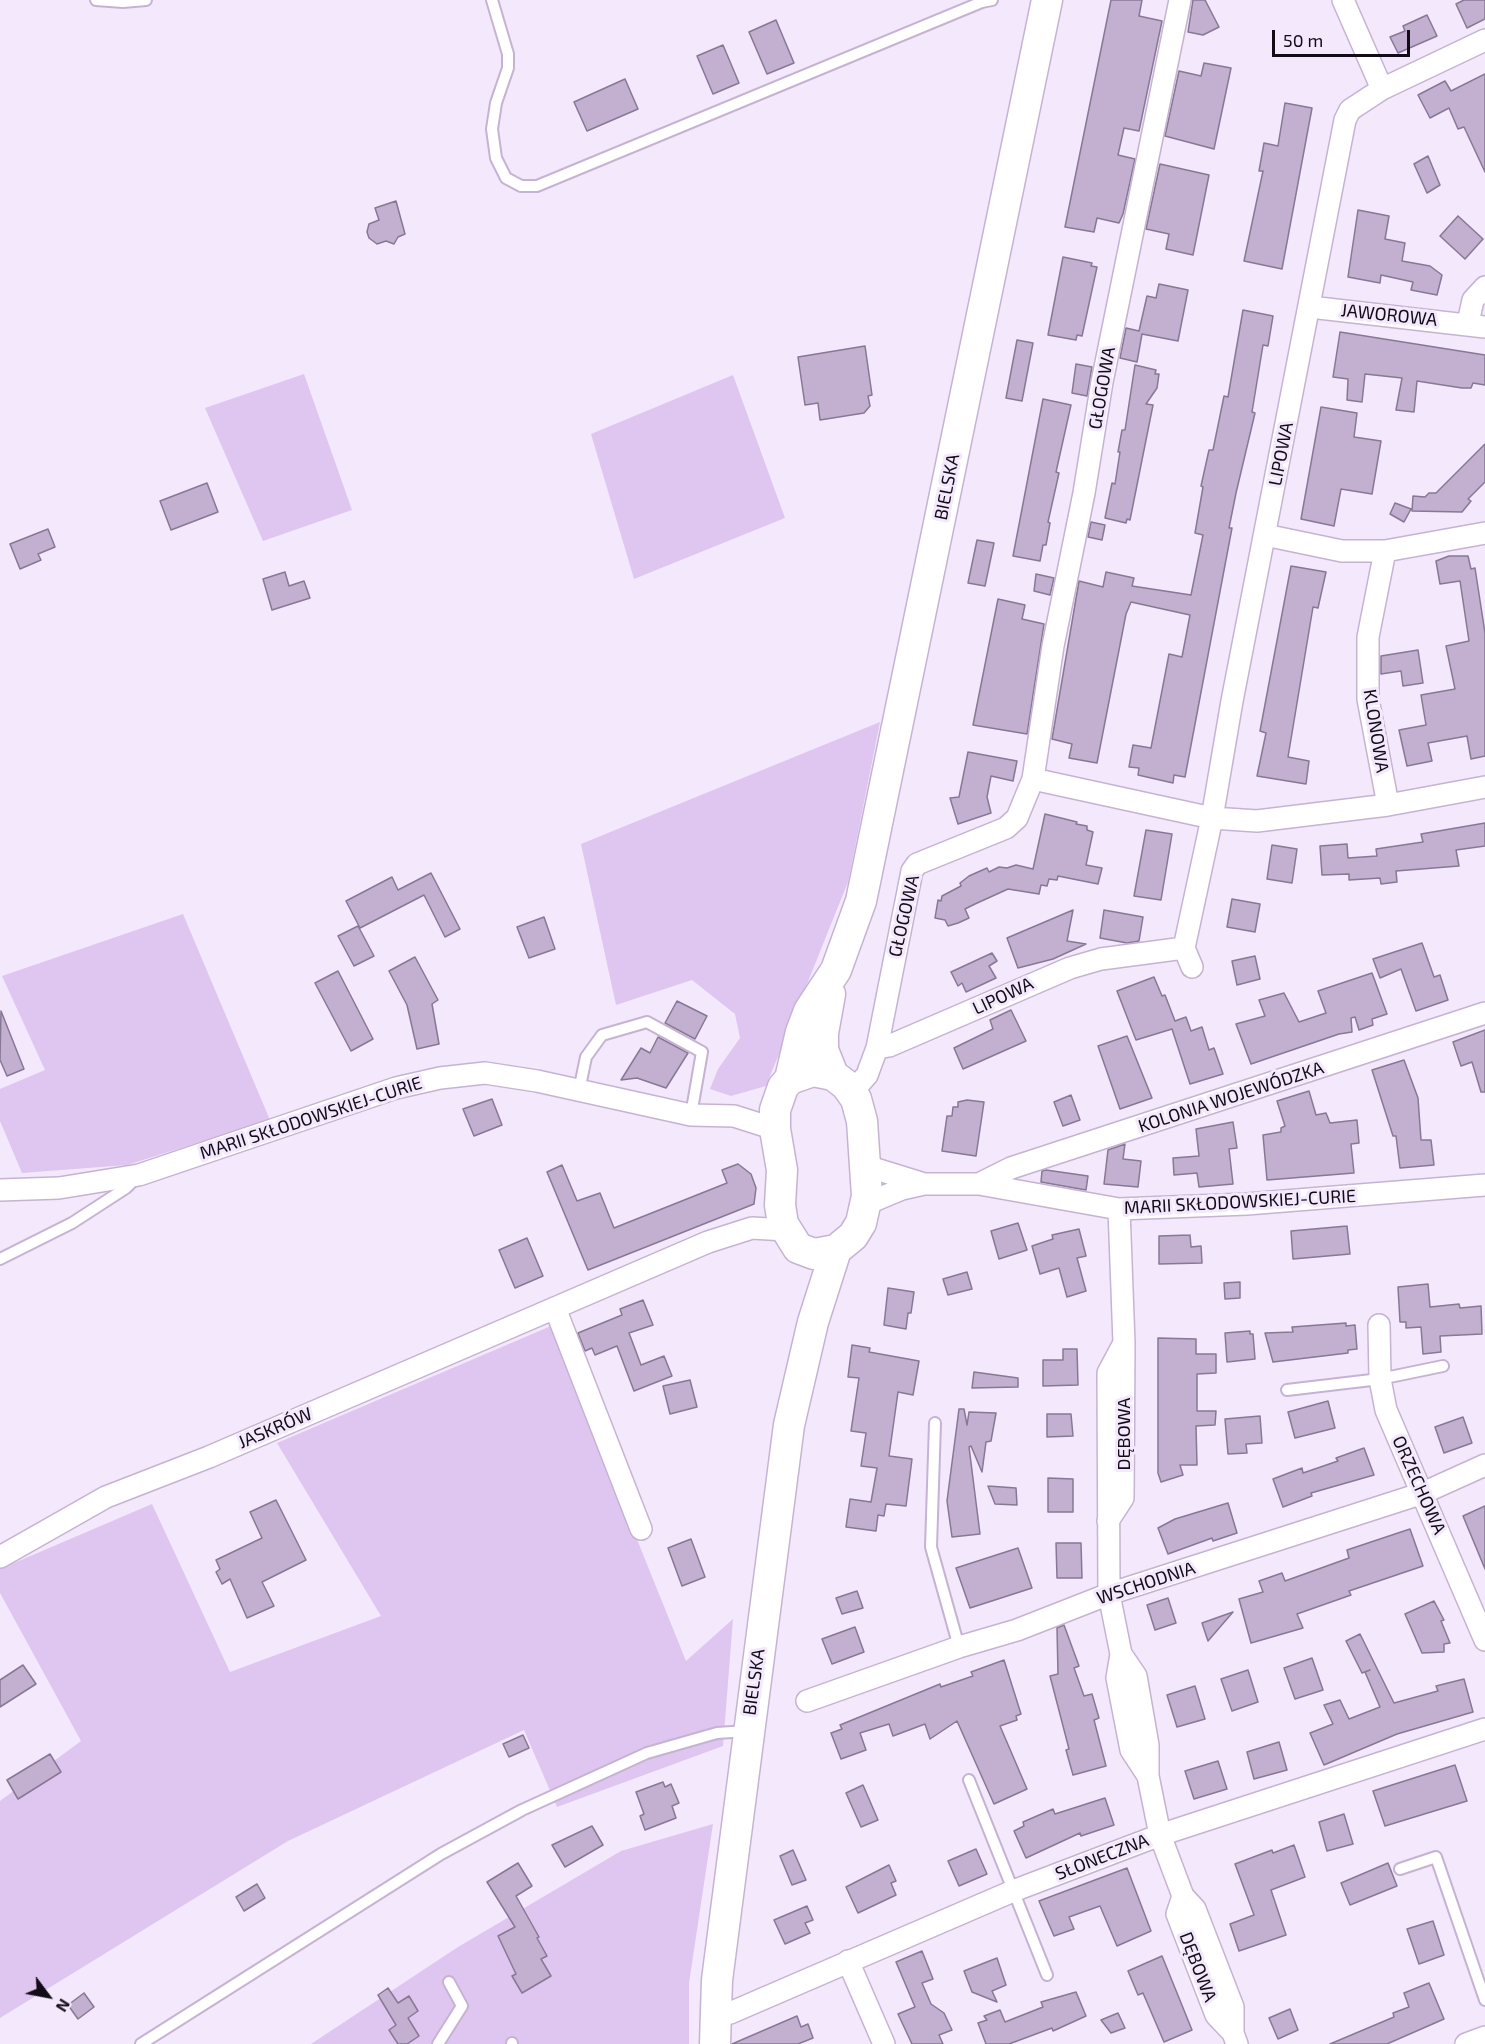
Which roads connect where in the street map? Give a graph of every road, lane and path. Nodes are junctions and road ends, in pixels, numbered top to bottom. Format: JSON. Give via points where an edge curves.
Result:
{"nodes":[{"id":1,"x":96,"y":0,"type":"edge"},
{"id":2,"x":146,"y":0,"type":"edge"},
{"id":3,"x":492,"y":0,"type":"edge"},
{"id":4,"x":992,"y":0,"type":"edge"},
{"id":5,"x":1047,"y":0,"type":"edge"},
{"id":6,"x":1180,"y":0,"type":"edge"},
{"id":7,"x":1343,"y":0,"type":"edge"},
{"id":8,"x":1485,"y":40,"type":"edge"},
{"id":9,"x":1382,"y":89,"type":"junction"},
{"id":10,"x":1485,"y":287,"type":"edge"},
{"id":11,"x":1310,"y":307,"type":"junction"},
{"id":12,"x":1477,"y":325,"type":"edge"},
{"id":13,"x":1485,"y":533,"type":"edge"},
{"id":14,"x":1265,"y":535,"type":"junction"},
{"id":15,"x":1385,"y":551,"type":"junction"},
{"id":16,"x":1033,"y":778,"type":"junction"},
{"id":17,"x":1485,"y":787,"type":"edge"},
{"id":18,"x":1389,"y":805,"type":"junction"},
{"id":19,"x":1212,"y":818,"type":"junction"},
{"id":20,"x":836,"y":970,"type":"junction"},
{"id":21,"x":1485,"y":1013,"type":"edge"},
{"id":22,"x":877,"y":1048,"type":"junction"},
{"id":23,"x":843,"y":1084,"type":"junction"},
{"id":24,"x":579,"y":1091,"type":"junction"},
{"id":25,"x":781,"y":1103,"type":"junction"},
{"id":26,"x":691,"y":1115,"type":"junction"},
{"id":27,"x":863,"y":1165,"type":"junction"},
{"id":28,"x":139,"y":1174,"type":"junction"},
{"id":29,"x":924,"y":1184,"type":"junction"},
{"id":30,"x":979,"y":1184,"type":"junction"},
{"id":31,"x":1485,"y":1185,"type":"edge"},
{"id":32,"x":0,"y":1190,"type":"edge"},
{"id":33,"x":866,"y":1204,"type":"junction"},
{"id":34,"x":1119,"y":1209,"type":"junction"},
{"id":35,"x":788,"y":1228,"type":"junction"},
{"id":36,"x":836,"y":1250,"type":"junction"},
{"id":37,"x":0,"y":1259,"type":"edge"},
{"id":38,"x":555,"y":1308,"type":"junction"},
{"id":39,"x":813,"y":1322,"type":"junction"},
{"id":40,"x":1379,"y":1324,"type":"dead end"},
{"id":41,"x":1443,"y":1366,"type":"dead end"},
{"id":42,"x":1380,"y":1379,"type":"junction"},
{"id":43,"x":1287,"y":1390,"type":"dead end"},
{"id":44,"x":935,"y":1423,"type":"dead end"},
{"id":45,"x":1485,"y":1465,"type":"edge"},
{"id":46,"x":1423,"y":1493,"type":"junction"},
{"id":47,"x":641,"y":1529,"type":"dead end"},
{"id":48,"x":0,"y":1557,"type":"edge"},
{"id":49,"x":1109,"y":1594,"type":"junction"},
{"id":50,"x":1485,"y":1640,"type":"edge"},
{"id":51,"x":959,"y":1647,"type":"junction"},
{"id":52,"x":807,"y":1701,"type":"dead end"},
{"id":53,"x":1485,"y":1729,"type":"edge"},
{"id":54,"x":748,"y":1731,"type":"junction"},
{"id":55,"x":969,"y":1780,"type":"dead end"},
{"id":56,"x":1160,"y":1835,"type":"junction"},
{"id":57,"x":1400,"y":1869,"type":"dead end"},
{"id":58,"x":1013,"y":1891,"type":"junction"},
{"id":59,"x":848,"y":1961,"type":"junction"},
{"id":60,"x":1047,"y":1975,"type":"dead end"},
{"id":61,"x":449,"y":1982,"type":"dead end"},
{"id":62,"x":1485,"y":2000,"type":"edge"},
{"id":63,"x":730,"y":2013,"type":"dead end"},
{"id":64,"x":1485,"y":2037,"type":"edge"},
{"id":65,"x":1235,"y":2039,"type":"edge"},
{"id":66,"x":141,"y":2044,"type":"edge"},
{"id":67,"x":438,"y":2044,"type":"edge"},
{"id":68,"x":715,"y":2044,"type":"edge"},
{"id":69,"x":884,"y":2044,"type":"edge"},
{"id":70,"x":1466,"y":2044,"type":"edge"}],
"edges":[{"from":1,"to":2,"type":"lane"},
{"from":3,"to":4,"type":"lane","via":[[508,54],[492,129],[496,158],[506,178],[521,186],[537,186]]},
{"from":5,"to":20,"type":"main road","name":"BIELSKA","via":[[861,901]]},
{"from":6,"to":16,"type":"street","name":"GŁOGOWA","via":[[1107,359],[1053,646]]},
{"from":7,"to":9,"type":"street"},
{"from":8,"to":9,"type":"street","name":"LIPOWA"},
{"from":9,"to":11,"type":"street","name":"LIPOWA","via":[[1350,110],[1345,120]]},
{"from":10,"to":12,"type":"street","name":"JAWOROWA","via":[[1473,300]]},
{"from":11,"to":12,"type":"street","name":"JAWOROWA"},
{"from":11,"to":14,"type":"street","name":"LIPOWA"},
{"from":13,"to":15,"type":"street"},
{"from":14,"to":15,"type":"street","via":[[1342,551]]},
{"from":14,"to":19,"type":"street","name":"LIPOWA"},
{"from":15,"to":18,"type":"street","name":"KLONOWA","via":[[1368,637],[1368,699]]},
{"from":16,"to":19,"type":"street"},
{"from":16,"to":22,"type":"street","name":"GŁOGOWA","via":[[1017,818],[1006,828],[917,864],[912,871]]},
{"from":17,"to":18,"type":"street"},
{"from":18,"to":19,"type":"street","via":[[1257,821]]},
{"from":19,"to":22,"type":"street","name":"LIPOWA","via":[[1188,958],[1101,959],[1070,968]]},
{"from":20,"to":23,"type":"main road","name":"BIELSKA","via":[[823,1050]]},
{"from":20,"to":25,"type":"main road","name":"BIELSKA","via":[[809,1011]]},
{"from":21,"to":30,"type":"street","name":"KOLONIA WOJEWÓDZKA","via":[[1011,1168]]},
{"from":22,"to":23,"type":"street","via":[[867,1076]]},
{"from":23,"to":25,"type":"main road","via":[[806,1072]]},
{"from":23,"to":27,"type":"main road","name":"BIELSKA","via":[[861,1114]]},
{"from":24,"to":26,"type":"street","name":"MARII SKŁODOWSKIEJ-CURIE"},
{"from":24,"to":26,"type":"lane","via":[[586,1057],[602,1035],[647,1022],[702,1052]]},
{"from":24,"to":28,"type":"street","name":"MARII SKŁODOWSKIEJ-CURIE","via":[[485,1073],[440,1078],[396,1088]]},
{"from":25,"to":26,"type":"street","name":"MARII SKŁODOWSKIEJ-CURIE","via":[[734,1116]]},
{"from":25,"to":35,"type":"main road","name":"BIELSKA"},
{"from":27,"to":29,"type":"street","name":"MARII SKŁODOWSKIEJ-CURIE"},
{"from":27,"to":33,"type":"main road","name":"BIELSKA"},
{"from":28,"to":32,"type":"street","name":"MARII SKŁODOWSKIEJ-CURIE","via":[[59,1188]]},
{"from":28,"to":37,"type":"lane","name":"MARII SKŁODOWSKIEJ-CURIE","via":[[126,1188],[72,1223]]},
{"from":29,"to":30,"type":"street","name":"MARII SKŁODOWSKIEJ-CURIE"},
{"from":29,"to":33,"type":"street","name":"MARII SKŁODOWSKIEJ-CURIE"},
{"from":30,"to":34,"type":"street","name":"MARII SKŁODOWSKIEJ-CURIE"},
{"from":31,"to":34,"type":"street","name":"MARII SKŁODOWSKIEJ-CURIE","via":[[1247,1204]]},
{"from":33,"to":36,"type":"main road","via":[[857,1229]]},
{"from":34,"to":49,"type":"street","name":"DĘBOWA","via":[[1124,1343],[1123,1497],[1108,1521]]},
{"from":35,"to":36,"type":"main road","via":[[814,1254]]},
{"from":35,"to":38,"type":"street","name":"JASKRÓW","via":[[752,1228],[708,1242]]},
{"from":35,"to":39,"type":"main road","name":"BIELSKA","via":[[804,1265]]},
{"from":36,"to":39,"type":"main road","name":"BIELSKA"},
{"from":38,"to":47,"type":"street"},
{"from":38,"to":48,"type":"street","name":"JASKRÓW","via":[[209,1457],[106,1497]]},
{"from":39,"to":54,"type":"main road","name":"BIELSKA","via":[[789,1425]]},
{"from":40,"to":42,"type":"street","name":"ORZECHOWA"},
{"from":41,"to":42,"type":"lane"},
{"from":42,"to":43,"type":"lane"},
{"from":42,"to":46,"type":"street","name":"ORZECHOWA","via":[[1386,1410]]},
{"from":44,"to":51,"type":"lane","via":[[931,1547]]},
{"from":45,"to":46,"type":"street","name":"WSCHODNIA"},
{"from":46,"to":49,"type":"street","name":"WSCHODNIA"},
{"from":46,"to":50,"type":"street","name":"ORZECHOWA"},
{"from":49,"to":51,"type":"street","name":"WSCHODNIA","via":[[1017,1630]]},
{"from":49,"to":56,"type":"street","name":"DĘBOWA","via":[[1121,1654],[1136,1676],[1148,1745],[1148,1776]]},
{"from":51,"to":52,"type":"street","name":"WSCHODNIA"},
{"from":53,"to":56,"type":"street","name":"SŁONECZNA"},
{"from":54,"to":66,"type":"lane","via":[[717,1733],[647,1753],[522,1809],[441,1854]]},
{"from":54,"to":68,"type":"main road","name":"BIELSKA","via":[[717,1980]]},
{"from":55,"to":58,"type":"lane"},
{"from":56,"to":58,"type":"street","name":"SŁONECZNA"},
{"from":56,"to":65,"type":"street","name":"DĘBOWA","via":[[1183,1896],[1195,1909],[1233,2007]]},
{"from":57,"to":62,"type":"lane","via":[[1436,1857]]},
{"from":58,"to":59,"type":"street","name":"SŁONECZNA"},
{"from":58,"to":60,"type":"lane"},
{"from":59,"to":63,"type":"street","name":"SŁONECZNA"},
{"from":59,"to":69,"type":"street"},
{"from":61,"to":67,"type":"lane","via":[[462,2006]]},
{"from":64,"to":70,"type":"street"}]}
